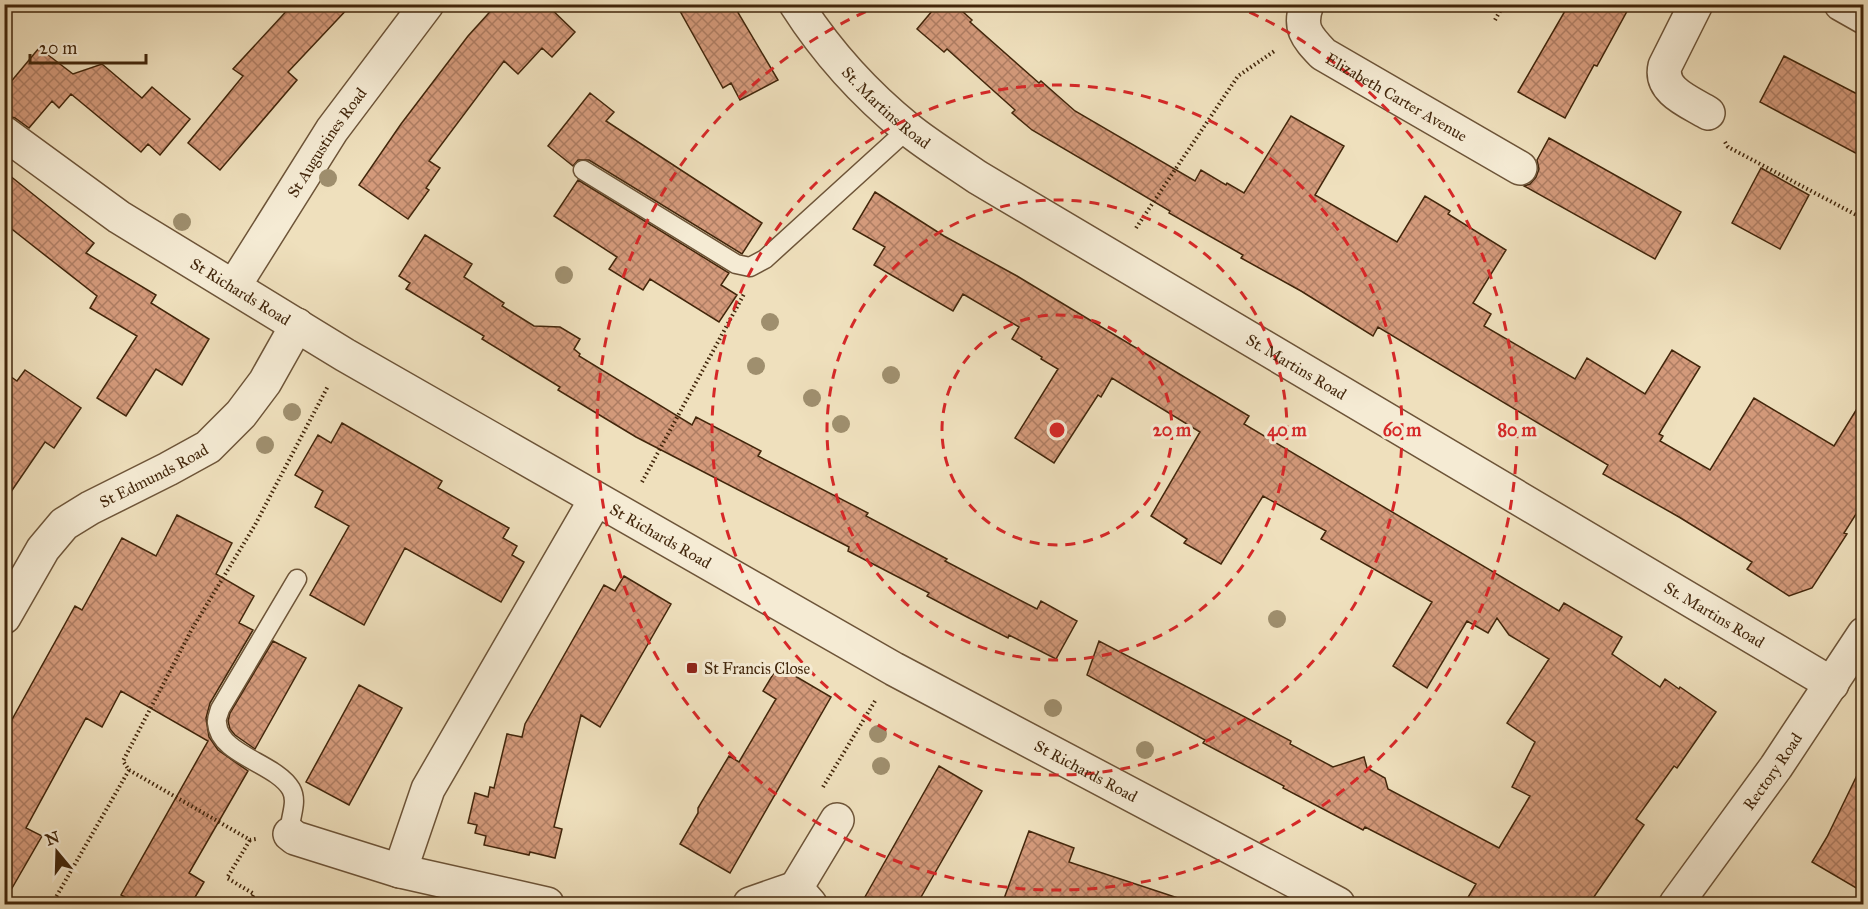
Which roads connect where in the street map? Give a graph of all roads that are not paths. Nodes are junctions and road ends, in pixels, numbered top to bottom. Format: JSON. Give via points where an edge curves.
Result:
{"nodes":[{"id":1,"x":428,"y":4,"type":"edge"},
{"id":2,"x":796,"y":4,"type":"edge"},
{"id":3,"x":1696,"y":4,"type":"edge"},
{"id":4,"x":1841,"y":4,"type":"edge"},
{"id":5,"x":1863,"y":16,"type":"edge"},
{"id":6,"x":1305,"y":18,"type":"edge"},
{"id":7,"x":1708,"y":113,"type":"dead end"},
{"id":8,"x":908,"y":129,"type":"junction"},
{"id":9,"x":4,"y":133,"type":"edge"},
{"id":10,"x":1520,"y":168,"type":"dead end"},
{"id":11,"x":583,"y":170,"type":"dead end"},
{"id":12,"x":234,"y":286,"type":"junction"},
{"id":13,"x":297,"y":325,"type":"junction"},
{"id":14,"x":596,"y":499,"type":"junction"},
{"id":15,"x":297,"y":579,"type":"dead end"},
{"id":16,"x":4,"y":617,"type":"edge"},
{"id":17,"x":1863,"y":634,"type":"edge"},
{"id":18,"x":1832,"y":684,"type":"junction"},
{"id":19,"x":837,"y":820,"type":"road end"},
{"id":20,"x":290,"y":834,"type":"joint"},
{"id":21,"x":400,"y":871,"type":"junction"},
{"id":22,"x":803,"y":896,"type":"edge"},
{"id":23,"x":545,"y":904,"type":"edge"},
{"id":24,"x":750,"y":904,"type":"edge"},
{"id":25,"x":1338,"y":904,"type":"edge"},
{"id":26,"x":1676,"y":904,"type":"edge"}],
"edges":[{"from":1,"to":12,"type":"street","name":"St Augustines Road","via":[[332,130]]},
{"from":2,"to":8,"type":"street","name":"St. Martins Road","via":[[824,44]]},
{"from":3,"to":7,"type":"street","via":[[1663,75],[1672,91]]},
{"from":4,"to":5,"type":"street"},
{"from":6,"to":10,"type":"street","name":"Elizabeth Carter Avenue","via":[[1323,54]]},
{"from":8,"to":11,"type":"lane","via":[[765,259],[750,267],[736,264]]},
{"from":8,"to":18,"type":"street","name":"St. Martins Road","via":[[977,177]]},
{"from":9,"to":12,"type":"street","name":"St Richards Road","via":[[119,217]]},
{"from":12,"to":13,"type":"street","name":"St Richards Road"},
{"from":13,"to":14,"type":"street","name":"St Richards Road"},
{"from":13,"to":16,"type":"street","name":"St Edmunds Road","via":[[265,382],[241,414],[208,447],[64,524],[43,549]]},
{"from":14,"to":21,"type":"street","via":[[428,789]]},
{"from":14,"to":25,"type":"street","name":"St Richards Road","via":[[894,669]]},
{"from":15,"to":20,"type":"lane","via":[[220,709],[217,723],[223,738],[236,750],[277,774],[292,790]]},
{"from":17,"to":18,"type":"street","name":"Rectory Road"},
{"from":18,"to":26,"type":"street","name":"Rectory Road"},
{"from":19,"to":22,"type":"street"},
{"from":20,"to":21,"type":"street"},
{"from":21,"to":23,"type":"street"},
{"from":22,"to":24,"type":"street"}]}
